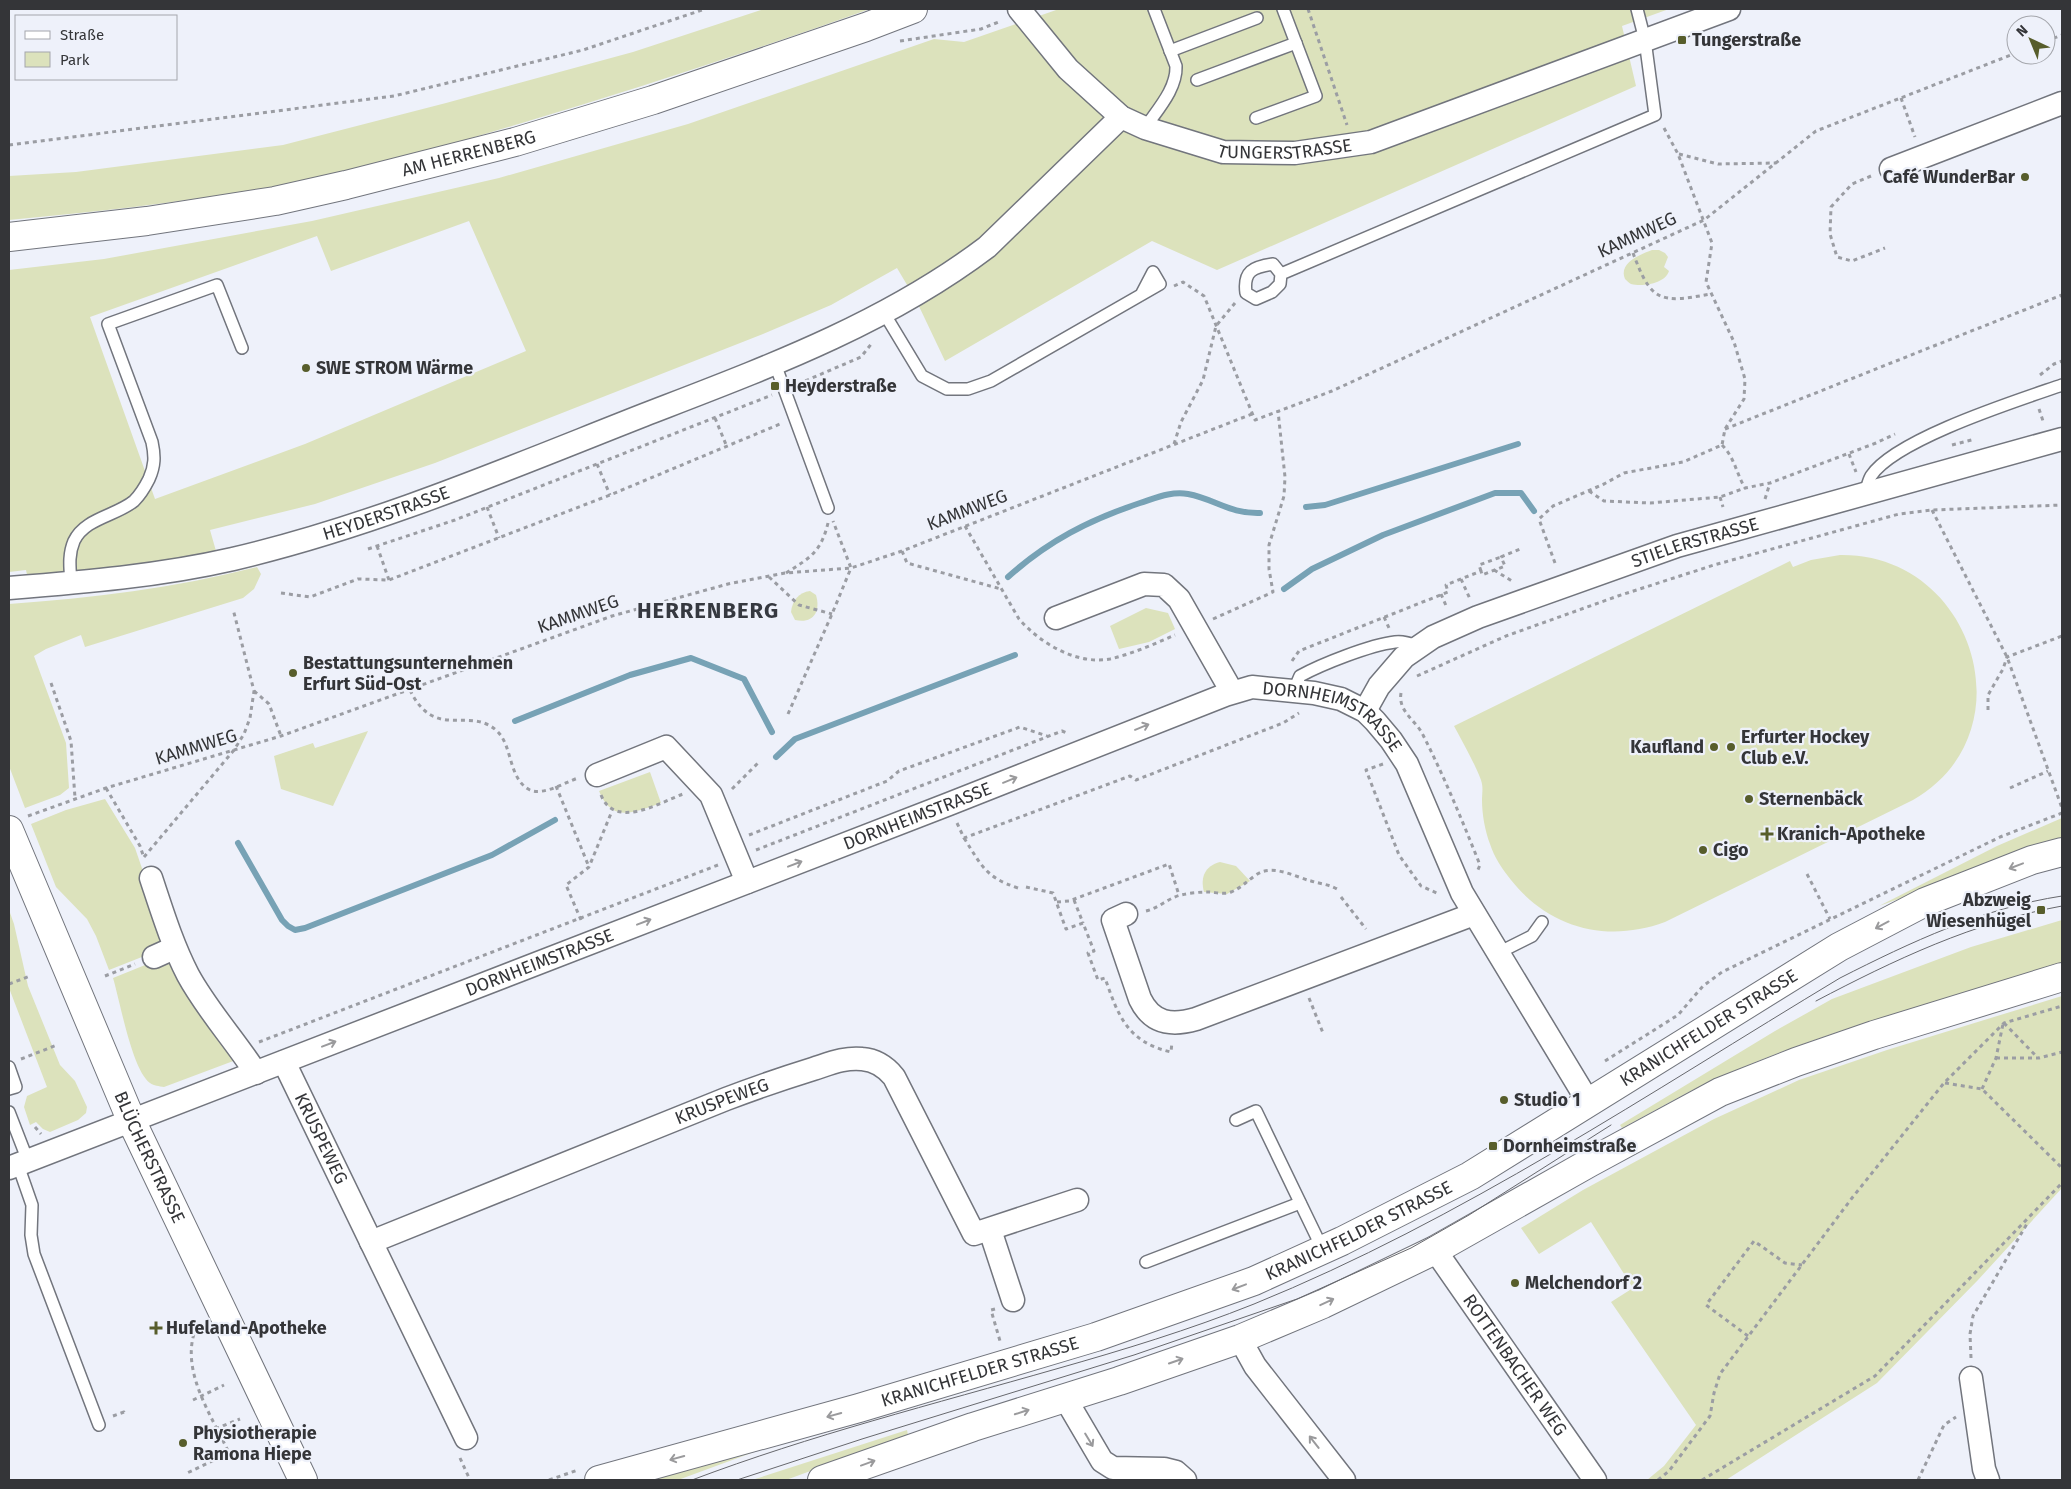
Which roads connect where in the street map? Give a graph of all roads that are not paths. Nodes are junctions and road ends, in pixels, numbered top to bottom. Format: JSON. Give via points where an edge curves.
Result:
{"nodes":[{"id":1,"x":913,"y":9,"type":"edge"},
{"id":2,"x":1020,"y":9,"type":"edge"},
{"id":3,"x":1154,"y":9,"type":"edge"},
{"id":4,"x":1283,"y":9,"type":"edge"},
{"id":5,"x":1636,"y":9,"type":"edge"},
{"id":6,"x":1729,"y":9,"type":"edge"},
{"id":7,"x":1257,"y":18,"type":"dead end"},
{"id":8,"x":1645,"y":40,"type":"junction"},
{"id":9,"x":1296,"y":43,"type":"junction"},
{"id":10,"x":1170,"y":51,"type":"junction"},
{"id":11,"x":1197,"y":80,"type":"dead end"},
{"id":12,"x":2062,"y":102,"type":"edge"},
{"id":13,"x":1121,"y":117,"type":"junction"},
{"id":14,"x":1256,"y":118,"type":"dead end"},
{"id":15,"x":1145,"y":128,"type":"junction"},
{"id":16,"x":1891,"y":168,"type":"road end"},
{"id":17,"x":9,"y":238,"type":"edge"},
{"id":18,"x":1281,"y":274,"type":"junction"},
{"id":19,"x":1160,"y":284,"type":"road end"},
{"id":20,"x":887,"y":319,"type":"junction"},
{"id":21,"x":242,"y":348,"type":"dead end"},
{"id":22,"x":775,"y":364,"type":"junction"},
{"id":23,"x":2062,"y":385,"type":"edge"},
{"id":24,"x":2062,"y":439,"type":"edge"},
{"id":25,"x":1865,"y":494,"type":"junction"},
{"id":26,"x":828,"y":508,"type":"dead end"},
{"id":27,"x":71,"y":583,"type":"junction"},
{"id":28,"x":9,"y":588,"type":"edge"},
{"id":29,"x":1056,"y":618,"type":"dead end"},
{"id":30,"x":1417,"y":646,"type":"junction"},
{"id":31,"x":1232,"y":692,"type":"junction"},
{"id":32,"x":1304,"y":692,"type":"junction"},
{"id":33,"x":1365,"y":711,"type":"junction"},
{"id":34,"x":597,"y":775,"type":"road end"},
{"id":35,"x":18,"y":823,"type":"edge"},
{"id":36,"x":2062,"y":852,"type":"edge"},
{"id":37,"x":147,"y":868,"type":"road end"},
{"id":38,"x":747,"y":882,"type":"junction"},
{"id":39,"x":1126,"y":914,"type":"road end"},
{"id":40,"x":1474,"y":914,"type":"junction"},
{"id":41,"x":1542,"y":922,"type":"dead end"},
{"id":42,"x":174,"y":948,"type":"junction"},
{"id":43,"x":1498,"y":954,"type":"junction"},
{"id":44,"x":154,"y":957,"type":"road end"},
{"id":45,"x":2062,"y":977,"type":"edge"},
{"id":46,"x":284,"y":1062,"type":"junction"},
{"id":47,"x":13,"y":1064,"type":"edge"},
{"id":48,"x":256,"y":1073,"type":"junction"},
{"id":49,"x":9,"y":1090,"type":"edge"},
{"id":50,"x":1589,"y":1103,"type":"junction"},
{"id":51,"x":9,"y":1112,"type":"edge"},
{"id":52,"x":1236,"y":1120,"type":"dead end"},
{"id":53,"x":132,"y":1122,"type":"junction"},
{"id":54,"x":18,"y":1165,"type":"edge"},
{"id":55,"x":1077,"y":1200,"type":"dead end"},
{"id":56,"x":1300,"y":1203,"type":"junction"},
{"id":57,"x":990,"y":1230,"type":"junction"},
{"id":58,"x":371,"y":1242,"type":"junction"},
{"id":59,"x":1323,"y":1250,"type":"junction"},
{"id":60,"x":1435,"y":1250,"type":"junction"},
{"id":61,"x":1146,"y":1262,"type":"dead end"},
{"id":62,"x":1013,"y":1300,"type":"road end"},
{"id":63,"x":1240,"y":1339,"type":"junction"},
{"id":64,"x":1971,"y":1378,"type":"road end"},
{"id":65,"x":1065,"y":1398,"type":"junction"},
{"id":66,"x":100,"y":1425,"type":"dead end"},
{"id":67,"x":466,"y":1438,"type":"dead end"},
{"id":68,"x":590,"y":1475,"type":"edge"},
{"id":69,"x":302,"y":1480,"type":"edge"},
{"id":70,"x":822,"y":1480,"type":"edge"},
{"id":71,"x":1185,"y":1480,"type":"edge"},
{"id":72,"x":1344,"y":1480,"type":"edge"},
{"id":73,"x":1596,"y":1480,"type":"edge"},
{"id":74,"x":1988,"y":1480,"type":"edge"}],
"edges":[{"from":1,"to":17,"type":"main road","name":"AM HERRENBERG","via":[[653,100],[515,142],[346,185],[245,206]]},
{"from":2,"to":13,"type":"street","name":"TUNGERSTRASSE","via":[[1068,69]]},
{"from":3,"to":10,"type":"lane"},
{"from":4,"to":9,"type":"lane"},
{"from":5,"to":8,"type":"lane"},
{"from":6,"to":8,"type":"street","name":"TUNGERSTRASSE"},
{"from":7,"to":10,"type":"lane"},
{"from":8,"to":15,"type":"street","name":"TUNGERSTRASSE","via":[[1371,142],[1354,145],[1295,154],[1223,152]]},
{"from":8,"to":18,"type":"lane","via":[[1655,115]]},
{"from":9,"to":11,"type":"lane"},
{"from":9,"to":14,"type":"lane","via":[[1316,96]]},
{"from":10,"to":15,"type":"lane","via":[[1176,75]]},
{"from":12,"to":16,"type":"street"},
{"from":13,"to":15,"type":"street","name":"TUNGERSTRASSE"},
{"from":13,"to":20,"type":"street","name":"HEYDERSTRASSE","via":[[988,247]]},
{"from":18,"to":18,"type":"lane","via":[[1280,284],[1272,292],[1256,299],[1246,293],[1244,284],[1248,273],[1257,267],[1273,264]]},
{"from":19,"to":20,"type":"lane","via":[[991,381],[968,389],[947,389],[922,376]]},
{"from":20,"to":22,"type":"street","name":"HEYDERSTRASSE","via":[[845,333]]},
{"from":21,"to":27,"type":"lane","via":[[217,285],[108,324],[155,457],[145,487],[133,501],[83,529],[74,540],[69,556]]},
{"from":22,"to":26,"type":"lane"},
{"from":22,"to":27,"type":"street","name":"HEYDERSTRASSE","via":[[446,493],[324,534],[226,560]]},
{"from":23,"to":25,"type":"lane","via":[[1917,442],[1882,464],[1871,476]]},
{"from":24,"to":25,"type":"street","name":"STIELERSTRASSE"},
{"from":25,"to":30,"type":"street","name":"STIELERSTRASSE","via":[[1677,546],[1500,609]]},
{"from":27,"to":28,"type":"street","name":"HEYDERSTRASSE"},
{"from":29,"to":31,"type":"street","via":[[1144,584],[1164,585],[1179,598]]},
{"from":30,"to":32,"type":"lane","via":[[1395,642],[1341,659],[1300,676]]},
{"from":30,"to":33,"type":"street","name":"STIELERSTRASSE","via":[[1387,676]]},
{"from":31,"to":32,"type":"street","name":"DORNHEIMSTRASSE","via":[[1252,687]]},
{"from":38,"to":31,"type":"street","name":"DORNHEIMSTRASSE","one_way":true},
{"from":32,"to":33,"type":"street","name":"DORNHEIMSTRASSE","via":[[1341,699]]},
{"from":33,"to":40,"type":"street","name":"DORNHEIMSTRASSE","via":[[1402,756]]},
{"from":34,"to":38,"type":"street","via":[[666,747],[711,795]]},
{"from":35,"to":53,"type":"main road","name":"BLÜCHERSTRASSE"},
{"from":36,"to":50,"type":"main road","name":"KRANICHFELDER STRASSE","one_way":true,"via":[[2032,860],[1925,902],[1839,947]]},
{"from":37,"to":42,"type":"street"},
{"from":46,"to":38,"type":"street","name":"DORNHEIMSTRASSE","one_way":true},
{"from":39,"to":40,"type":"street","via":[[1112,920],[1140,999],[1157,1019],[1174,1024],[1196,1020]]},
{"from":40,"to":43,"type":"street","name":"DORNHEIMSTRASSE"},
{"from":41,"to":43,"type":"lane","via":[[1532,936]]},
{"from":42,"to":44,"type":"street"},
{"from":42,"to":48,"type":"street","via":[[205,1004]]},
{"from":43,"to":50,"type":"street","name":"DORNHEIMSTRASSE"},
{"from":45,"to":60,"type":"main road","via":[[1874,1035],[1720,1092]]},
{"from":46,"to":48,"type":"street","name":"DORNHEIMSTRASSE"},
{"from":46,"to":58,"type":"street","name":"KRUSPEWEG"},
{"from":47,"to":49,"type":"lane","via":[[16,1087]]},
{"from":48,"to":53,"type":"street","name":"DORNHEIMSTRASSE"},
{"from":50,"to":59,"type":"main road","name":"KRANICHFELDER STRASSE","via":[[1470,1176]]},
{"from":51,"to":54,"type":"lane"},
{"from":52,"to":56,"type":"lane","via":[[1256,1111]]},
{"from":53,"to":54,"type":"street","name":"DORNHEIMSTRASSE"},
{"from":53,"to":69,"type":"main road","name":"BLÜCHERSTRASSE"},
{"from":54,"to":66,"type":"lane","via":[[32,1205],[31,1241],[37,1263]]},
{"from":55,"to":57,"type":"street","name":"KRUSPEWEG"},
{"from":56,"to":59,"type":"lane"},
{"from":56,"to":61,"type":"lane"},
{"from":57,"to":58,"type":"street","name":"KRUSPEWEG","via":[[974,1234],[894,1077],[877,1063],[854,1059],[794,1075],[726,1099]]},
{"from":57,"to":62,"type":"street"},
{"from":58,"to":67,"type":"street","name":"KRUSPEWEG"},
{"from":59,"to":68,"type":"main road","name":"KRANICHFELDER STRASSE","one_way":true,"via":[[1254,1281],[1096,1337],[859,1408]]},
{"from":63,"to":60,"type":"main road","one_way":true,"via":[[1323,1304]]},
{"from":60,"to":73,"type":"street","name":"ROTTENBACHER WEG"},
{"from":65,"to":63,"type":"main road","one_way":true},
{"from":72,"to":63,"type":"street","one_way":true,"via":[[1255,1366]]},
{"from":64,"to":74,"type":"street"},
{"from":70,"to":65,"type":"main road","one_way":true},
{"from":65,"to":71,"type":"street","one_way":true,"via":[[1102,1461],[1113,1468],[1164,1469],[1176,1472]]}]}
